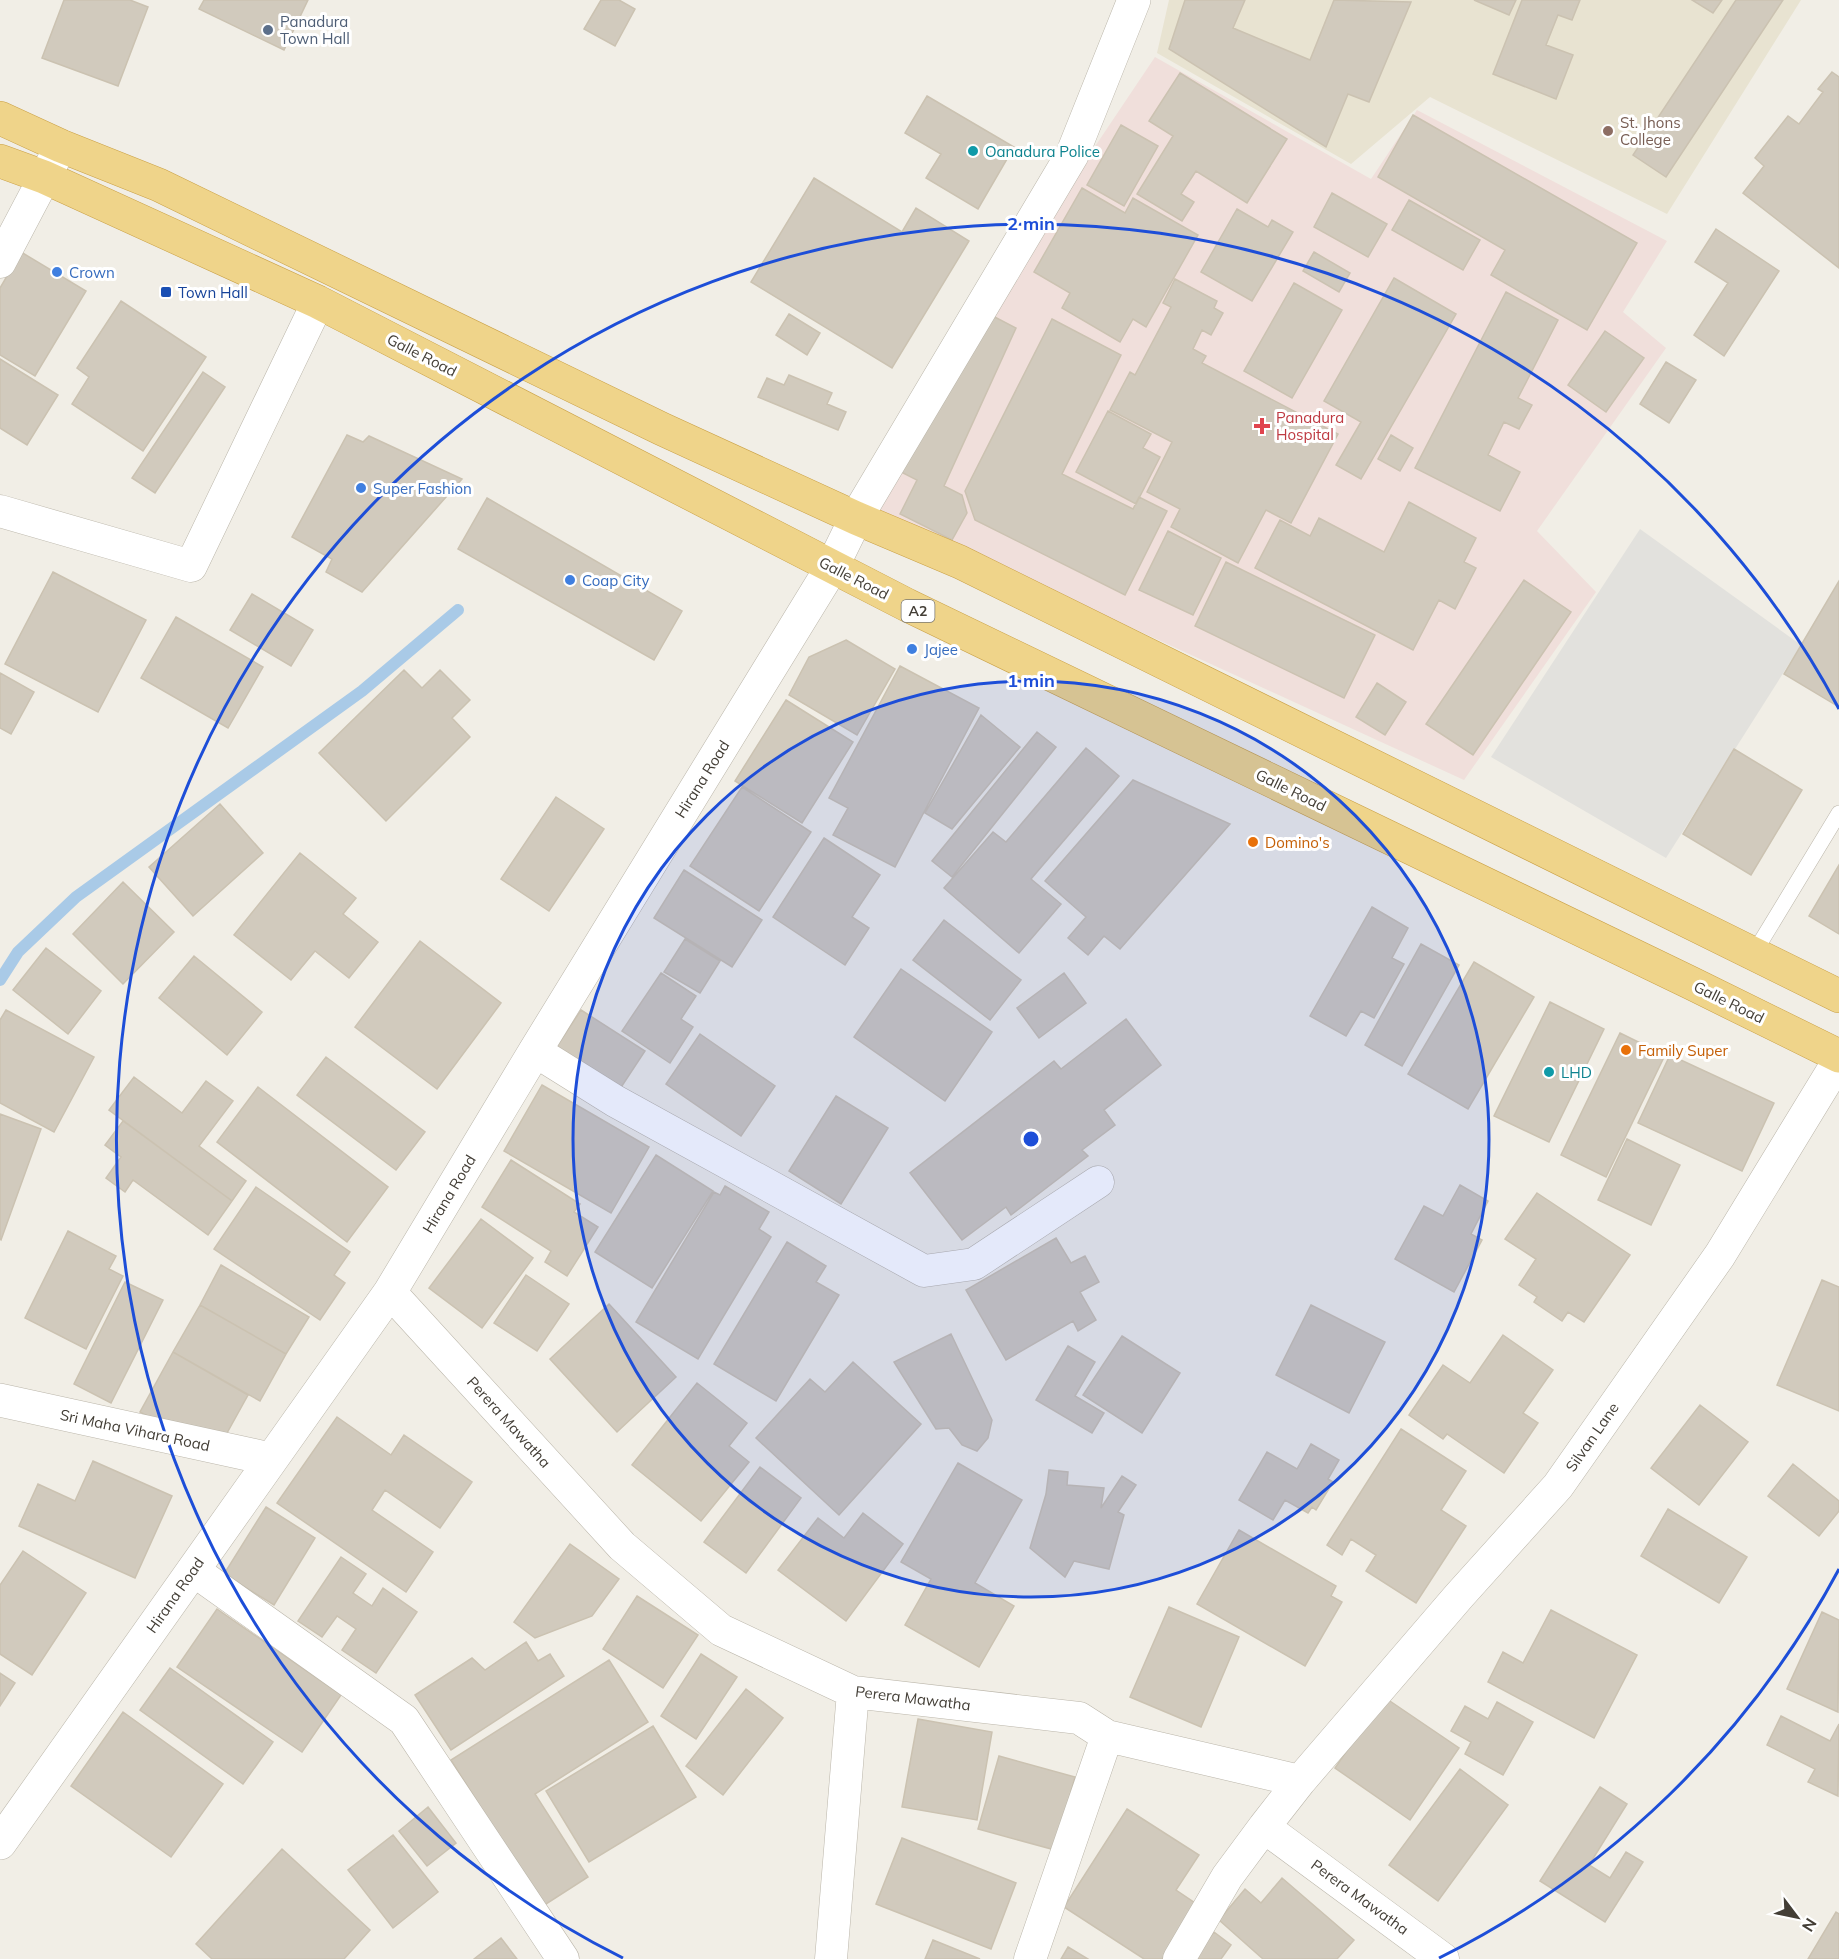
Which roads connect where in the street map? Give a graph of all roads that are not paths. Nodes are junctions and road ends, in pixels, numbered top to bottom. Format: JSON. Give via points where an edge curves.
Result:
{"nodes":[{"id":1,"x":1134,"y":0,"type":"edge"},
{"id":2,"x":0,"y":118,"type":"edge"},
{"id":3,"x":61,"y":146,"type":"junction"},
{"id":4,"x":0,"y":161,"type":"edge"},
{"id":5,"x":44,"y":177,"type":"junction"},
{"id":6,"x":0,"y":262,"type":"edge"},
{"id":7,"x":318,"y":302,"type":"junction"},
{"id":8,"x":662,"y":429,"type":"junction"},
{"id":9,"x":642,"y":468,"type":"junction"},
{"id":10,"x":0,"y":511,"type":"edge"},
{"id":11,"x":856,"y":518,"type":"junction"},
{"id":12,"x":832,"y":567,"type":"junction"},
{"id":13,"x":1839,"y":813,"type":"edge"},
{"id":14,"x":1754,"y":953,"type":"junction"},
{"id":15,"x":1839,"y":996,"type":"edge"},
{"id":16,"x":535,"y":1051,"type":"junction"},
{"id":17,"x":1839,"y":1058,"type":"edge"},
{"id":18,"x":1098,"y":1182,"type":"dead end"},
{"id":19,"x":390,"y":1292,"type":"junction"},
{"id":20,"x":0,"y":1400,"type":"edge"},
{"id":21,"x":270,"y":1459,"type":"junction"},
{"id":22,"x":193,"y":1570,"type":"junction"},
{"id":23,"x":853,"y":1692,"type":"junction"},
{"id":24,"x":1107,"y":1736,"type":"junction"},
{"id":25,"x":1300,"y":1781,"type":"junction"},
{"id":26,"x":1264,"y":1827,"type":"junction"},
{"id":27,"x":0,"y":1843,"type":"edge"},
{"id":28,"x":563,"y":1959,"type":"edge"},
{"id":29,"x":831,"y":1959,"type":"edge"},
{"id":30,"x":1030,"y":1959,"type":"edge"},
{"id":31,"x":1179,"y":1959,"type":"edge"},
{"id":32,"x":1443,"y":1959,"type":"edge"}],
"edges":[{"from":1,"to":11,"type":"street","name":"Hirana Road","via":[[1072,155]]},
{"from":2,"to":3,"type":"highway"},
{"from":3,"to":5,"type":"street"},
{"from":3,"to":8,"type":"highway","via":[[159,185]]},
{"from":4,"to":5,"type":"highway","name":"Galle Road","number":"A2"},
{"from":5,"to":6,"type":"street"},
{"from":5,"to":7,"type":"highway","name":"Galle Road","number":"A2"},
{"from":7,"to":9,"type":"highway","name":"Galle Road","number":"A2"},
{"from":7,"to":10,"type":"street","via":[[191,566]]},
{"from":8,"to":9,"type":"highway"},
{"from":8,"to":11,"type":"highway"},
{"from":9,"to":12,"type":"highway","name":"Galle Road","number":"A2"},
{"from":11,"to":12,"type":"street","name":"Hirana Road"},
{"from":11,"to":14,"type":"highway","via":[[960,562]]},
{"from":12,"to":16,"type":"street","name":"Hirana Road"},
{"from":12,"to":17,"type":"highway","name":"Galle Road","number":"A2"},
{"from":13,"to":14,"type":"lane"},
{"from":14,"to":15,"type":"highway"},
{"from":16,"to":18,"type":"street","via":[[615,1101],[924,1271],[974,1264]]},
{"from":16,"to":19,"type":"street","name":"Hirana Road"},
{"from":17,"to":25,"type":"street","name":"Silvan Lane","via":[[1720,1255],[1558,1486]]},
{"from":19,"to":21,"type":"street","name":"Hirana Road"},
{"from":19,"to":23,"type":"street","name":"Perera Mawatha","via":[[622,1546],[721,1630]]},
{"from":20,"to":21,"type":"street","name":"Sri Maha Vihara Road"},
{"from":21,"to":22,"type":"street","name":"Hirana Road"},
{"from":22,"to":27,"type":"street","name":"Hirana Road"},
{"from":22,"to":28,"type":"street","via":[[404,1720]]},
{"from":23,"to":24,"type":"street","name":"Perera Mawatha","via":[[1079,1718]]},
{"from":23,"to":29,"type":"street"},
{"from":24,"to":25,"type":"street","name":"Perera Mawatha"},
{"from":24,"to":30,"type":"street"},
{"from":25,"to":26,"type":"street"},
{"from":26,"to":31,"type":"street","via":[[1227,1877]]},
{"from":26,"to":32,"type":"street","name":"Perera Mawatha"}]}
